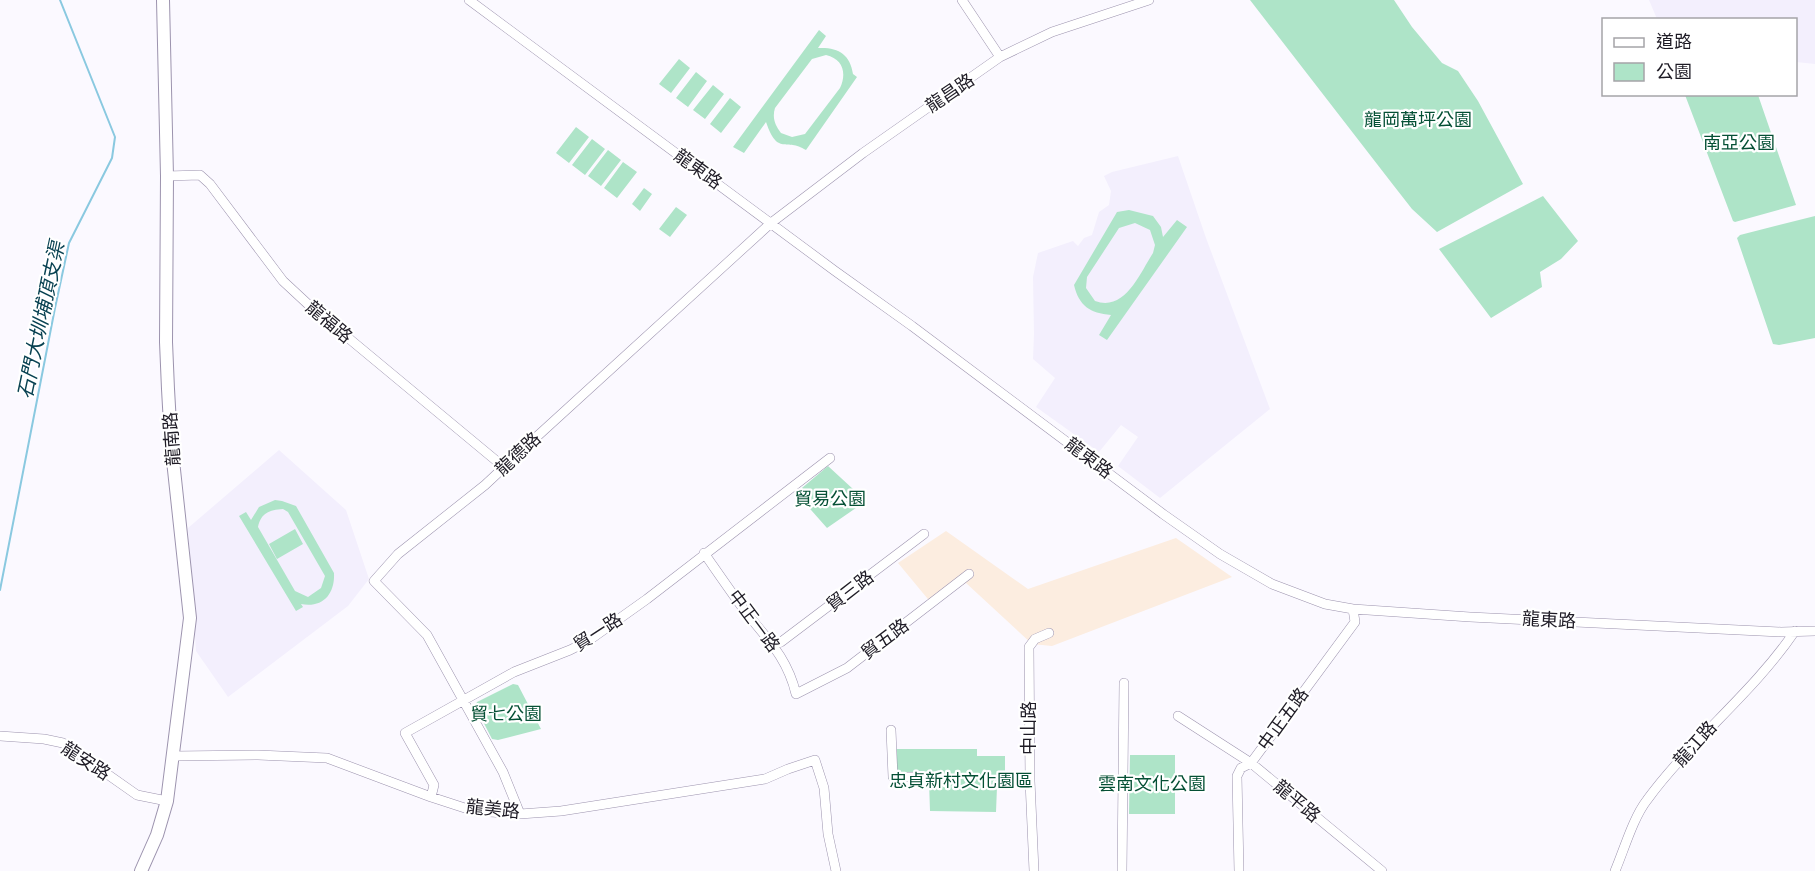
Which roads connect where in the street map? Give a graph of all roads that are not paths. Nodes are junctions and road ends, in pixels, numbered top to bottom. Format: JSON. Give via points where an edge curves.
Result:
{"nodes":[{"id":1,"x":163,"y":0,"type":"edge"},
{"id":2,"x":469,"y":0,"type":"edge"},
{"id":3,"x":962,"y":0,"type":"edge"},
{"id":4,"x":1149,"y":0,"type":"edge"},
{"id":5,"x":1000,"y":57,"type":"junction"},
{"id":6,"x":167,"y":176,"type":"junction"},
{"id":7,"x":771,"y":223,"type":"junction"},
{"id":8,"x":831,"y":458,"type":"dead end"},
{"id":9,"x":505,"y":468,"type":"junction"},
{"id":10,"x":924,"y":534,"type":"dead end"},
{"id":11,"x":704,"y":554,"type":"junction"},
{"id":12,"x":969,"y":574,"type":"dead end"},
{"id":13,"x":1353,"y":609,"type":"junction"},
{"id":14,"x":1815,"y":631,"type":"edge"},
{"id":15,"x":1795,"y":632,"type":"junction"},
{"id":16,"x":1049,"y":633,"type":"dead end"},
{"id":17,"x":774,"y":645,"type":"junction"},
{"id":18,"x":1124,"y":683,"type":"dead end"},
{"id":19,"x":796,"y":694,"type":"joint"},
{"id":20,"x":464,"y":700,"type":"junction"},
{"id":21,"x":1178,"y":716,"type":"dead end"},
{"id":22,"x":891,"y":730,"type":"dead end"},
{"id":23,"x":0,"y":736,"type":"edge"},
{"id":24,"x":174,"y":756,"type":"junction"},
{"id":25,"x":1251,"y":763,"type":"junction"},
{"id":26,"x":926,"y":777,"type":"dead end"},
{"id":27,"x":431,"y":797,"type":"junction"},
{"id":28,"x":167,"y":801,"type":"junction"},
{"id":29,"x":520,"y":814,"type":"junction"},
{"id":30,"x":141,"y":871,"type":"edge"},
{"id":31,"x":836,"y":871,"type":"edge"},
{"id":32,"x":1034,"y":871,"type":"edge"},
{"id":33,"x":1122,"y":871,"type":"edge"},
{"id":34,"x":1239,"y":871,"type":"edge"},
{"id":35,"x":1382,"y":871,"type":"edge"},
{"id":36,"x":1615,"y":871,"type":"edge"}],
"edges":[{"from":1,"to":6,"type":"main road","name":"龍南路"},
{"from":2,"to":7,"type":"street","name":"龍東路"},
{"from":3,"to":5,"type":"street"},
{"from":4,"to":5,"type":"street","name":"龍昌路","via":[[1052,32]]},
{"from":5,"to":7,"type":"street","name":"龍昌路"},
{"from":6,"to":9,"type":"street","name":"龍福路","via":[[200,175],[290,288]]},
{"from":6,"to":24,"type":"main road","name":"龍南路","via":[[166,342],[170,421],[190,618]]},
{"from":7,"to":9,"type":"street","name":"龍德路"},
{"from":7,"to":13,"type":"street","name":"龍東路","via":[[1220,554],[1272,584],[1325,604]]},
{"from":8,"to":11,"type":"street","name":"貿一路"},
{"from":9,"to":20,"type":"street","name":"龍德路","via":[[402,550],[374,581],[427,635]]},
{"from":10,"to":17,"type":"street","name":"貿三路"},
{"from":11,"to":17,"type":"street","name":"中正一路"},
{"from":11,"to":20,"type":"street","name":"貿一路","via":[[588,641],[514,672]]},
{"from":12,"to":19,"type":"street","name":"貿五路","via":[[847,668]]},
{"from":13,"to":15,"type":"street","name":"龍東路"},
{"from":13,"to":25,"type":"street","name":"中正五路","via":[[1355,622]]},
{"from":14,"to":15,"type":"street","name":"龍東路"},
{"from":15,"to":36,"type":"street","name":"龍江路","via":[[1645,801]]},
{"from":16,"to":32,"type":"street","name":"中山路","via":[[1035,639],[1029,647]]},
{"from":17,"to":19,"type":"street","name":"中正一路"},
{"from":18,"to":33,"type":"street"},
{"from":20,"to":27,"type":"street","name":"貿一路","via":[[405,732],[434,785]]},
{"from":20,"to":29,"type":"street","via":[[503,772]]},
{"from":21,"to":25,"type":"street","name":"龍平路"},
{"from":22,"to":26,"type":"street","via":[[893,777]]},
{"from":23,"to":28,"type":"street","name":"龍安路","via":[[63,743],[137,795]]},
{"from":24,"to":27,"type":"street","name":"龍美路","via":[[327,758]]},
{"from":24,"to":28,"type":"main road","name":"龍南路"},
{"from":25,"to":34,"type":"street","name":"中正五路","via":[[1241,768],[1237,776]]},
{"from":25,"to":35,"type":"street","name":"龍平路"},
{"from":27,"to":29,"type":"street","name":"龍美路","via":[[474,810]]},
{"from":28,"to":30,"type":"main road","name":"龍南路"},
{"from":29,"to":31,"type":"street","name":"龍美路","via":[[765,779],[815,760],[824,788]]}]}
